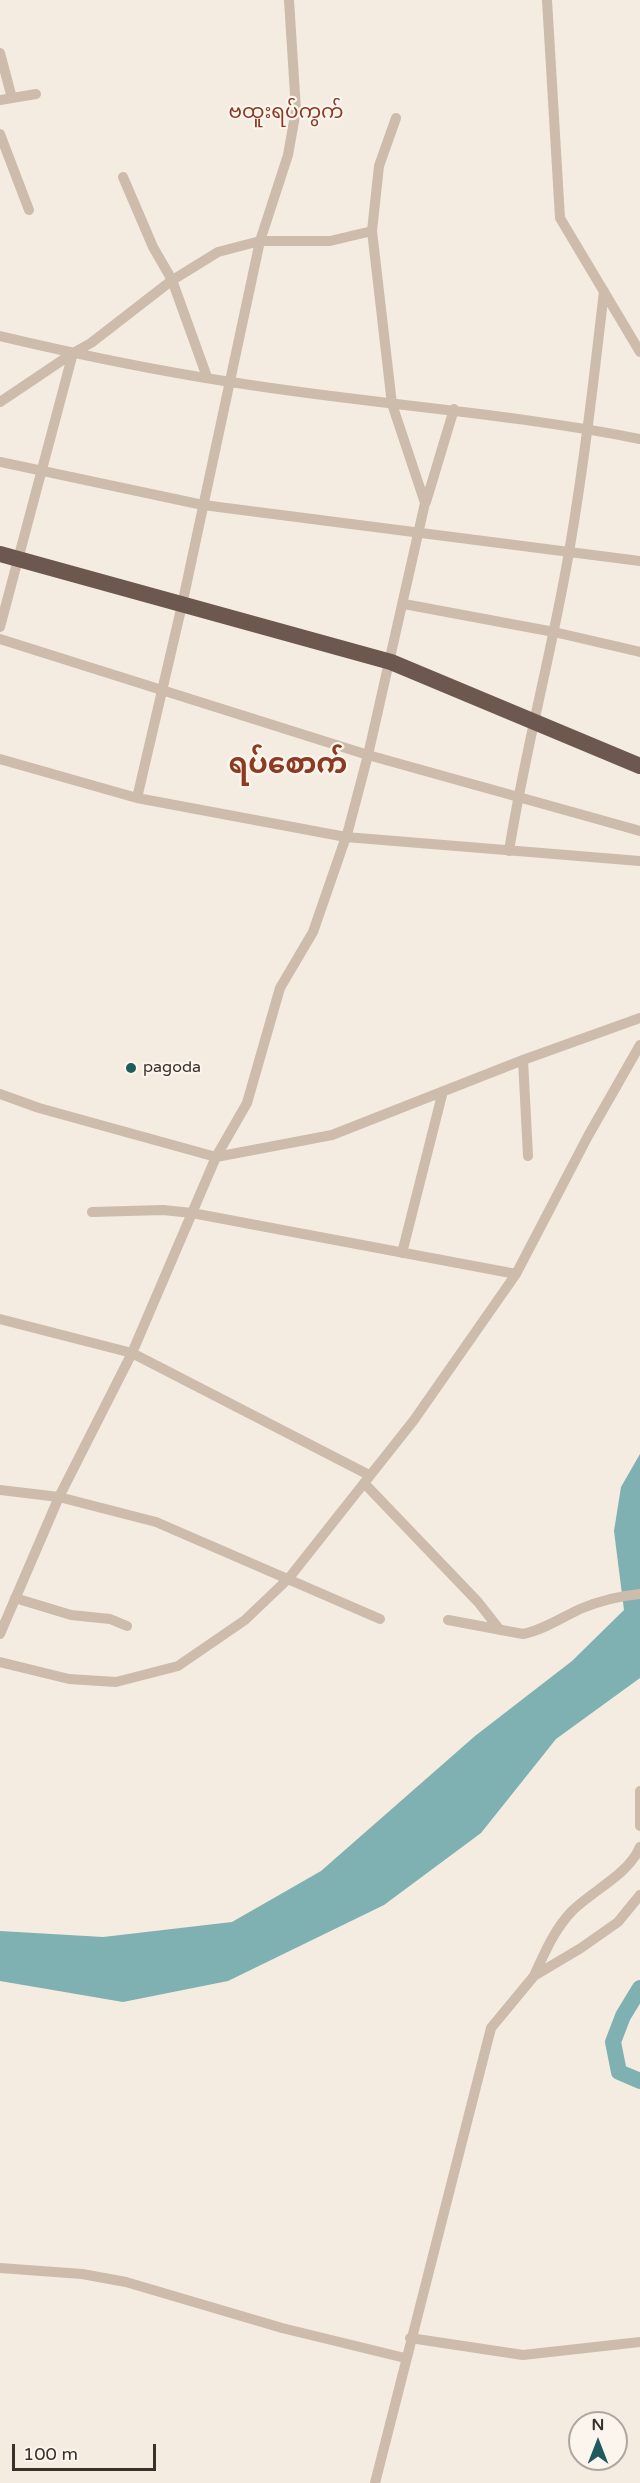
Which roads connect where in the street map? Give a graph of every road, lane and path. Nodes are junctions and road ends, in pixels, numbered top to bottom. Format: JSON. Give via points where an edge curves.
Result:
{"nodes":[{"id":1,"x":289,"y":0,"type":"edge"},
{"id":2,"x":547,"y":0,"type":"edge"},
{"id":3,"x":0,"y":52,"type":"edge"},
{"id":4,"x":36,"y":94,"type":"dead end"},
{"id":5,"x":12,"y":98,"type":"junction"},
{"id":6,"x":0,"y":100,"type":"edge"},
{"id":7,"x":396,"y":118,"type":"dead end"},
{"id":8,"x":0,"y":134,"type":"edge"},
{"id":9,"x":123,"y":177,"type":"dead end"},
{"id":10,"x":29,"y":210,"type":"dead end"},
{"id":11,"x":372,"y":231,"type":"junction"},
{"id":12,"x":260,"y":240,"type":"junction"},
{"id":13,"x":172,"y":280,"type":"junction"},
{"id":14,"x":604,"y":291,"type":"junction"},
{"id":15,"x":0,"y":336,"type":"edge"},
{"id":16,"x":640,"y":352,"type":"edge"},
{"id":17,"x":73,"y":353,"type":"junction"},
{"id":18,"x":207,"y":377,"type":"junction"},
{"id":19,"x":231,"y":382,"type":"junction"},
{"id":20,"x":0,"y":402,"type":"edge"},
{"id":21,"x":392,"y":404,"type":"junction"},
{"id":22,"x":454,"y":409,"type":"junction"},
{"id":23,"x":588,"y":429,"type":"junction"},
{"id":24,"x":640,"y":439,"type":"edge"},
{"id":25,"x":0,"y":462,"type":"edge"},
{"id":26,"x":41,"y":471,"type":"junction"},
{"id":27,"x":425,"y":502,"type":"junction"},
{"id":28,"x":203,"y":505,"type":"junction"},
{"id":29,"x":419,"y":534,"type":"junction"},
{"id":30,"x":569,"y":553,"type":"junction"},
{"id":31,"x":0,"y":554,"type":"edge"},
{"id":32,"x":18,"y":559,"type":"junction"},
{"id":33,"x":640,"y":561,"type":"edge"},
{"id":34,"x":404,"y":604,"type":"junction"},
{"id":35,"x":182,"y":605,"type":"junction"},
{"id":36,"x":0,"y":627,"type":"edge"},
{"id":37,"x":554,"y":632,"type":"junction"},
{"id":38,"x":0,"y":639,"type":"edge"},
{"id":39,"x":640,"y":652,"type":"edge"},
{"id":40,"x":391,"y":662,"type":"junction"},
{"id":41,"x":163,"y":691,"type":"junction"},
{"id":42,"x":534,"y":723,"type":"junction"},
{"id":43,"x":368,"y":755,"type":"junction"},
{"id":44,"x":0,"y":759,"type":"edge"},
{"id":45,"x":640,"y":766,"type":"edge"},
{"id":46,"x":518,"y":797,"type":"junction"},
{"id":47,"x":137,"y":798,"type":"junction"},
{"id":48,"x":640,"y":831,"type":"edge"},
{"id":49,"x":346,"y":837,"type":"junction"},
{"id":50,"x":509,"y":850,"type":"junction"},
{"id":51,"x":640,"y":861,"type":"edge"},
{"id":52,"x":640,"y":1018,"type":"edge"},
{"id":53,"x":640,"y":1045,"type":"edge"},
{"id":54,"x":523,"y":1060,"type":"junction"},
{"id":55,"x":443,"y":1091,"type":"junction"},
{"id":56,"x":0,"y":1094,"type":"edge"},
{"id":57,"x":528,"y":1156,"type":"dead end"},
{"id":58,"x":216,"y":1157,"type":"junction"},
{"id":59,"x":92,"y":1212,"type":"dead end"},
{"id":60,"x":192,"y":1213,"type":"junction"},
{"id":61,"x":402,"y":1253,"type":"junction"},
{"id":62,"x":516,"y":1274,"type":"junction"},
{"id":63,"x":0,"y":1319,"type":"edge"},
{"id":64,"x":132,"y":1353,"type":"junction"},
{"id":65,"x":367,"y":1479,"type":"junction"},
{"id":66,"x":0,"y":1490,"type":"edge"},
{"id":67,"x":59,"y":1497,"type":"junction"},
{"id":68,"x":289,"y":1578,"type":"junction"},
{"id":69,"x":640,"y":1593,"type":"edge"},
{"id":70,"x":15,"y":1598,"type":"junction"},
{"id":71,"x":380,"y":1619,"type":"dead end"},
{"id":72,"x":448,"y":1620,"type":"dead end"},
{"id":73,"x":127,"y":1626,"type":"dead end"},
{"id":74,"x":500,"y":1629,"type":"junction"},
{"id":75,"x":0,"y":1634,"type":"edge"},
{"id":76,"x":0,"y":1662,"type":"edge"},
{"id":77,"x":640,"y":1791,"type":"edge"},
{"id":78,"x":640,"y":1826,"type":"edge"},
{"id":79,"x":640,"y":1847,"type":"edge"},
{"id":80,"x":640,"y":1895,"type":"edge"},
{"id":81,"x":534,"y":1976,"type":"junction"},
{"id":82,"x":0,"y":2268,"type":"edge"},
{"id":83,"x":410,"y":2338,"type":"junction"},
{"id":84,"x":640,"y":2342,"type":"edge"},
{"id":85,"x":405,"y":2358,"type":"junction"},
{"id":86,"x":375,"y":2483,"type":"edge"}],
"edges":[{"from":1,"to":12,"type":"street","via":[[296,110],[288,155]]},
{"from":2,"to":14,"type":"street","via":[[560,218]]},
{"from":3,"to":5,"type":"street"},
{"from":4,"to":5,"type":"street"},
{"from":5,"to":6,"type":"street"},
{"from":7,"to":11,"type":"street","via":[[379,166]]},
{"from":8,"to":10,"type":"street"},
{"from":9,"to":13,"type":"street"},
{"from":11,"to":12,"type":"street","via":[[330,241]]},
{"from":11,"to":21,"type":"street"},
{"from":12,"to":13,"type":"street","via":[[218,252]]},
{"from":12,"to":19,"type":"street"},
{"from":13,"to":17,"type":"street","via":[[91,344]]},
{"from":13,"to":18,"type":"street"},
{"from":14,"to":16,"type":"street"},
{"from":14,"to":23,"type":"street"},
{"from":15,"to":17,"type":"street"},
{"from":17,"to":18,"type":"street"},
{"from":17,"to":20,"type":"street"},
{"from":17,"to":26,"type":"street"},
{"from":18,"to":19,"type":"street"},
{"from":19,"to":21,"type":"street"},
{"from":19,"to":28,"type":"street"},
{"from":21,"to":22,"type":"street"},
{"from":21,"to":27,"type":"street"},
{"from":22,"to":23,"type":"street"},
{"from":22,"to":27,"type":"street"},
{"from":23,"to":24,"type":"street"},
{"from":23,"to":30,"type":"street"},
{"from":25,"to":26,"type":"street"},
{"from":26,"to":28,"type":"street"},
{"from":26,"to":32,"type":"street"},
{"from":27,"to":29,"type":"street"},
{"from":28,"to":29,"type":"street"},
{"from":28,"to":35,"type":"street"},
{"from":29,"to":30,"type":"street"},
{"from":29,"to":34,"type":"street"},
{"from":30,"to":33,"type":"street"},
{"from":30,"to":37,"type":"street"},
{"from":31,"to":32,"type":"highway"},
{"from":32,"to":35,"type":"highway"},
{"from":32,"to":36,"type":"street"},
{"from":34,"to":37,"type":"street"},
{"from":34,"to":40,"type":"street"},
{"from":35,"to":40,"type":"highway"},
{"from":35,"to":41,"type":"street"},
{"from":37,"to":39,"type":"street"},
{"from":37,"to":42,"type":"street"},
{"from":38,"to":41,"type":"street"},
{"from":40,"to":42,"type":"highway"},
{"from":40,"to":43,"type":"street"},
{"from":41,"to":43,"type":"street"},
{"from":41,"to":47,"type":"street"},
{"from":42,"to":45,"type":"highway"},
{"from":42,"to":46,"type":"street"},
{"from":43,"to":46,"type":"street"},
{"from":43,"to":49,"type":"street"},
{"from":44,"to":47,"type":"street"},
{"from":46,"to":48,"type":"street"},
{"from":46,"to":50,"type":"street"},
{"from":47,"to":49,"type":"street"},
{"from":49,"to":50,"type":"street"},
{"from":49,"to":58,"type":"street","via":[[314,932],[280,988],[247,1103]]},
{"from":50,"to":51,"type":"street"},
{"from":52,"to":54,"type":"street"},
{"from":53,"to":62,"type":"street"},
{"from":54,"to":55,"type":"street"},
{"from":54,"to":57,"type":"street"},
{"from":55,"to":58,"type":"street","via":[[332,1135]]},
{"from":55,"to":61,"type":"street"},
{"from":56,"to":58,"type":"street"},
{"from":58,"to":60,"type":"street"},
{"from":59,"to":60,"type":"street"},
{"from":60,"to":61,"type":"street"},
{"from":60,"to":64,"type":"street"},
{"from":61,"to":62,"type":"street"},
{"from":62,"to":65,"type":"street","via":[[414,1420]]},
{"from":63,"to":64,"type":"street"},
{"from":64,"to":65,"type":"street"},
{"from":64,"to":67,"type":"street"},
{"from":65,"to":68,"type":"street"},
{"from":65,"to":74,"type":"street"},
{"from":66,"to":67,"type":"street"},
{"from":67,"to":68,"type":"street","via":[[156,1522]]},
{"from":67,"to":70,"type":"street"},
{"from":68,"to":71,"type":"street"},
{"from":68,"to":76,"type":"street","via":[[245,1620],[178,1666],[116,1682],[69,1679]]},
{"from":69,"to":74,"type":"street","via":[[581,1609],[534,1632]]},
{"from":70,"to":73,"type":"street"},
{"from":70,"to":75,"type":"street"},
{"from":72,"to":74,"type":"street"},
{"from":77,"to":78,"type":"street"},
{"from":79,"to":81,"type":"street","via":[[622,1871],[571,1912],[552,1935]]},
{"from":80,"to":81,"type":"street","via":[[618,1922]]},
{"from":81,"to":83,"type":"street","via":[[491,2028]]},
{"from":82,"to":85,"type":"street","via":[[82,2274],[126,2282],[282,2328]]},
{"from":83,"to":84,"type":"street","via":[[523,2355]]},
{"from":83,"to":85,"type":"street"},
{"from":85,"to":86,"type":"street"}]}
